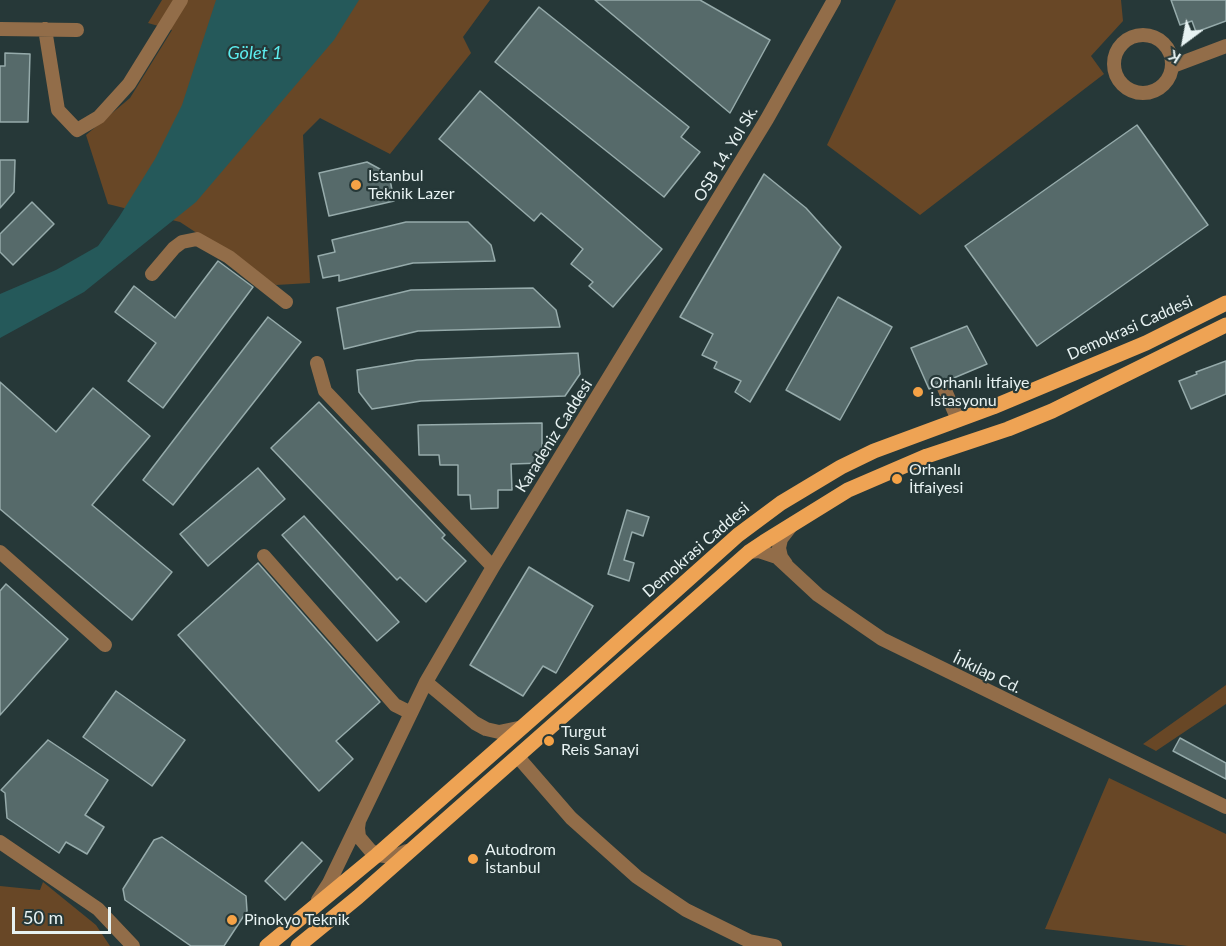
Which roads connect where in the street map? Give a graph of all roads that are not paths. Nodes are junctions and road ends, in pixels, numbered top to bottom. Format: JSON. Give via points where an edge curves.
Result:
{"nodes":[{"id":1,"x":181,"y":0,"type":"edge"},
{"id":2,"x":834,"y":0,"type":"edge"},
{"id":3,"x":0,"y":28,"type":"edge"},
{"id":4,"x":45,"y":29,"type":"junction"},
{"id":5,"x":77,"y":30,"type":"dead end"},
{"id":6,"x":1226,"y":46,"type":"edge"},
{"id":7,"x":1173,"y":66,"type":"junction"},
{"id":8,"x":152,"y":274,"type":"dead end"},
{"id":9,"x":286,"y":302,"type":"dead end"},
{"id":10,"x":1226,"y":303,"type":"edge"},
{"id":11,"x":644,"y":323,"type":"joint"},
{"id":12,"x":1226,"y":325,"type":"edge"},
{"id":13,"x":318,"y":363,"type":"dead end"},
{"id":14,"x":944,"y":387,"type":"dead end"},
{"id":15,"x":958,"y":420,"type":"junction"},
{"id":16,"x":989,"y":436,"type":"junction"},
{"id":17,"x":781,"y":503,"type":"junction"},
{"id":18,"x":792,"y":524,"type":"junction"},
{"id":19,"x":0,"y":552,"type":"edge"},
{"id":20,"x":749,"y":552,"type":"junction"},
{"id":21,"x":264,"y":556,"type":"dead end"},
{"id":22,"x":493,"y":567,"type":"junction"},
{"id":23,"x":789,"y":568,"type":"junction"},
{"id":24,"x":105,"y":645,"type":"dead end"},
{"id":25,"x":426,"y":682,"type":"junction"},
{"id":26,"x":411,"y":713,"type":"junction"},
{"id":27,"x":523,"y":727,"type":"junction"},
{"id":28,"x":518,"y":757,"type":"junction"},
{"id":29,"x":1226,"y":807,"type":"edge"},
{"id":30,"x":362,"y":813,"type":"junction"},
{"id":31,"x":0,"y":843,"type":"edge"},
{"id":32,"x":410,"y":849,"type":"junction"},
{"id":33,"x":377,"y":855,"type":"junction"},
{"id":34,"x":308,"y":912,"type":"junction"},
{"id":35,"x":133,"y":946,"type":"edge"},
{"id":36,"x":267,"y":946,"type":"edge"},
{"id":37,"x":298,"y":946,"type":"edge"},
{"id":38,"x":775,"y":946,"type":"edge"}],
"edges":[{"from":1,"to":4,"type":"street","via":[[129,84],[99,117],[76,130],[58,110]]},
{"from":2,"to":11,"type":"street","name":"OSB 14. Yol Sk."},
{"from":3,"to":4,"type":"street"},
{"from":4,"to":5,"type":"street"},
{"from":6,"to":7,"type":"street"},
{"from":7,"to":7,"type":"street","via":[[1161,41],[1143,34],[1124,41],[1114,59],[1118,79],[1131,91],[1140,93],[1149,93],[1165,83]]},
{"from":8,"to":9,"type":"street","via":[[174,248],[197,239],[229,257]]},
{"from":10,"to":15,"type":"main road","name":"Demokrasi Caddesi","via":[[1146,343]]},
{"from":11,"to":22,"type":"street","name":"Karadeniz Caddesi"},
{"from":12,"to":16,"type":"main road","via":[[1052,411]]},
{"from":13,"to":22,"type":"street","via":[[325,391]]},
{"from":14,"to":15,"type":"street"},
{"from":15,"to":16,"type":"main road"},
{"from":15,"to":17,"type":"main road","name":"Demokrasi Caddesi","via":[[874,451]]},
{"from":16,"to":18,"type":"main road","via":[[927,456],[848,490]]},
{"from":17,"to":20,"type":"main road","via":[[775,524]]},
{"from":17,"to":27,"type":"main road","name":"Demokrasi Caddesi","via":[[738,535]]},
{"from":18,"to":20,"type":"main road"},
{"from":18,"to":23,"type":"street","via":[[779,548]]},
{"from":19,"to":24,"type":"street"},
{"from":20,"to":23,"type":"street","name":"İnkılap Cd.","via":[[769,553]]},
{"from":20,"to":28,"type":"main road"},
{"from":21,"to":26,"type":"street","via":[[395,705]]},
{"from":22,"to":25,"type":"street","name":"Karadeniz Caddesi"},
{"from":23,"to":29,"type":"street","name":"İnkılap Cd.","via":[[824,599],[882,639]]},
{"from":25,"to":26,"type":"street","name":"Karadeniz Caddesi"},
{"from":25,"to":27,"type":"street","via":[[486,729],[499,732]]},
{"from":26,"to":30,"type":"street","name":"Karadeniz Caddesi"},
{"from":27,"to":33,"type":"main road","name":"Demokrasi Caddesi"},
{"from":28,"to":32,"type":"main road"},
{"from":28,"to":38,"type":"street","via":[[571,818],[637,877],[686,910],[749,941]]},
{"from":30,"to":33,"type":"street","name":"Karadeniz Caddesi","via":[[359,837]]},
{"from":30,"to":34,"type":"street","name":"Karadeniz Caddesi","via":[[329,883]]},
{"from":31,"to":35,"type":"street","via":[[98,909]]},
{"from":32,"to":33,"type":"street","via":[[393,857]]},
{"from":32,"to":37,"type":"main road"},
{"from":33,"to":34,"type":"main road","name":"Demokrasi Caddesi"},
{"from":34,"to":36,"type":"main road","name":"Demokrasi Caddesi"}]}
